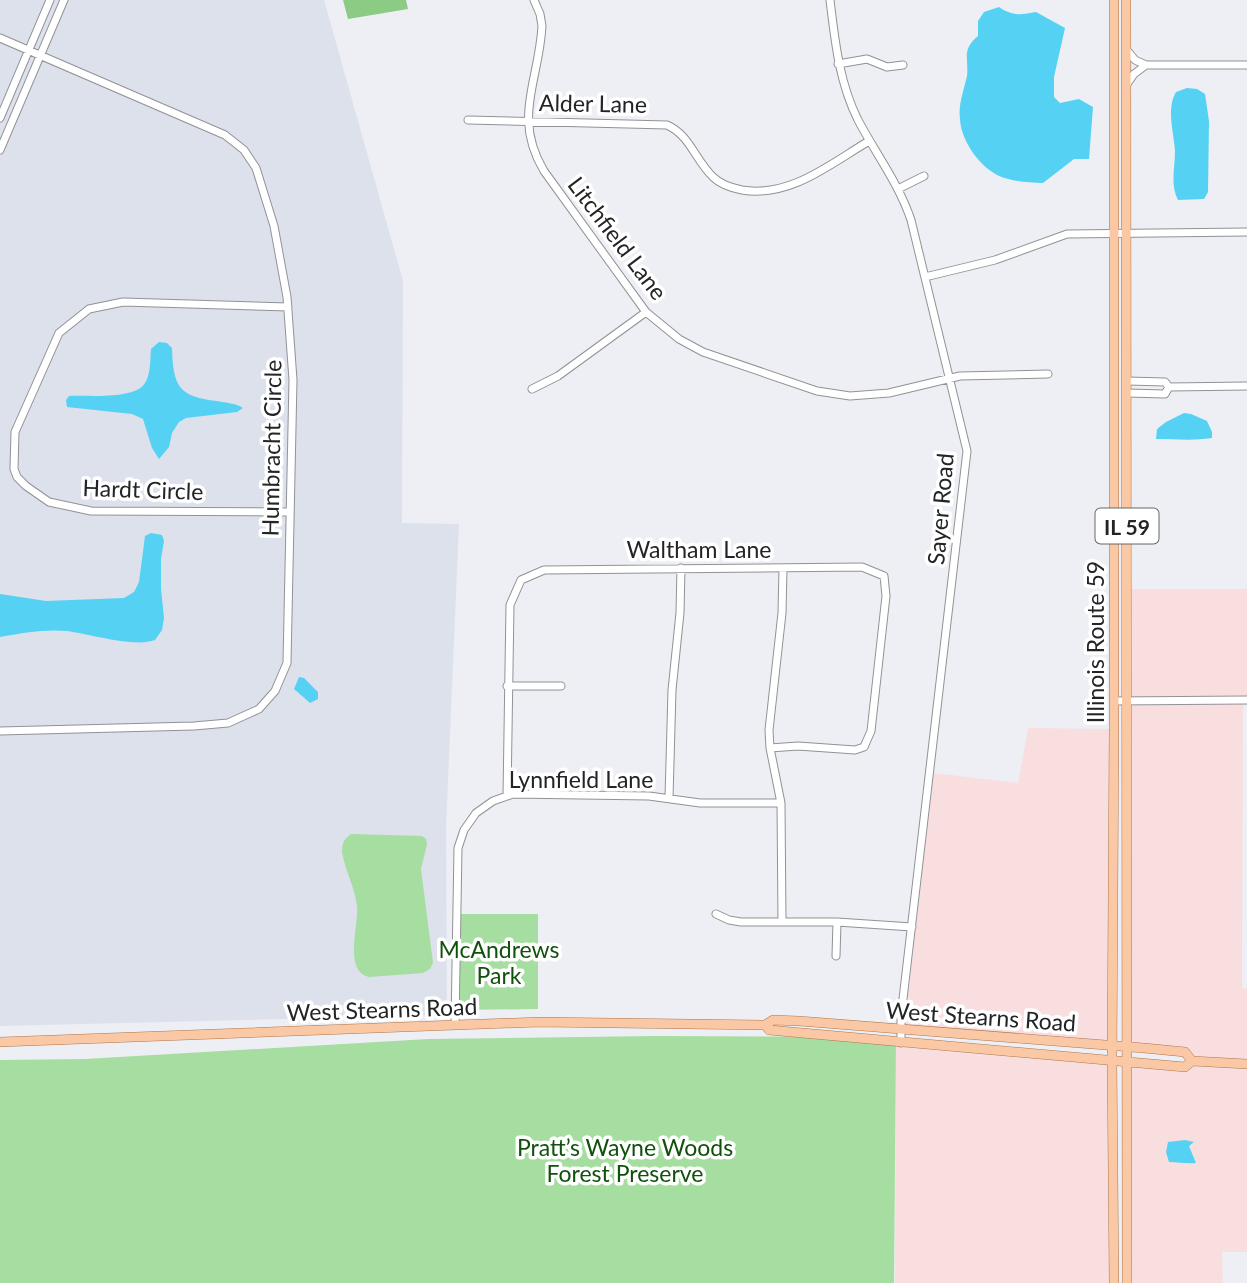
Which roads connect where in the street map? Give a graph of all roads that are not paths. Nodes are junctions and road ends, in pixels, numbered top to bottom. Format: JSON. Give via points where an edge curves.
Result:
{"nodes":[{"id":1,"x":50,"y":0,"type":"edge"},
{"id":2,"x":64,"y":0,"type":"edge"},
{"id":3,"x":830,"y":0,"type":"edge"},
{"id":4,"x":1114,"y":0,"type":"edge"},
{"id":5,"x":1126,"y":0,"type":"edge"},
{"id":6,"x":537,"y":1,"type":"edge"},
{"id":7,"x":0,"y":38,"type":"edge"},
{"id":8,"x":1126,"y":49,"type":"junction"},
{"id":9,"x":29,"y":50,"type":"junction"},
{"id":10,"x":40,"y":55,"type":"junction"},
{"id":11,"x":838,"y":64,"type":"junction"},
{"id":12,"x":903,"y":65,"type":"dead end"},
{"id":13,"x":1146,"y":65,"type":"junction"},
{"id":14,"x":1247,"y":65,"type":"edge"},
{"id":15,"x":1127,"y":84,"type":"junction"},
{"id":16,"x":0,"y":118,"type":"edge"},
{"id":17,"x":468,"y":120,"type":"dead end"},
{"id":18,"x":527,"y":121,"type":"junction"},
{"id":19,"x":869,"y":141,"type":"junction"},
{"id":20,"x":0,"y":150,"type":"edge"},
{"id":21,"x":924,"y":176,"type":"dead end"},
{"id":22,"x":898,"y":189,"type":"junction"},
{"id":23,"x":1114,"y":232,"type":"junction"},
{"id":24,"x":1126,"y":232,"type":"junction"},
{"id":25,"x":1247,"y":232,"type":"edge"},
{"id":26,"x":925,"y":277,"type":"junction"},
{"id":27,"x":288,"y":307,"type":"junction"},
{"id":28,"x":646,"y":312,"type":"junction"},
{"id":29,"x":1048,"y":374,"type":"dead end"},
{"id":30,"x":949,"y":379,"type":"junction"},
{"id":31,"x":1127,"y":382,"type":"junction"},
{"id":32,"x":1247,"y":386,"type":"edge"},
{"id":33,"x":1169,"y":387,"type":"junction"},
{"id":34,"x":532,"y":389,"type":"dead end"},
{"id":35,"x":1127,"y":393,"type":"junction"},
{"id":36,"x":290,"y":512,"type":"junction"},
{"id":37,"x":681,"y":568,"type":"junction"},
{"id":38,"x":783,"y":568,"type":"junction"},
{"id":39,"x":507,"y":686,"type":"junction"},
{"id":40,"x":561,"y":686,"type":"dead end"},
{"id":41,"x":1247,"y":700,"type":"edge"},
{"id":42,"x":1114,"y":701,"type":"junction"},
{"id":43,"x":1127,"y":701,"type":"junction"},
{"id":44,"x":0,"y":731,"type":"edge"},
{"id":45,"x":770,"y":748,"type":"junction"},
{"id":46,"x":507,"y":796,"type":"junction"},
{"id":47,"x":668,"y":798,"type":"junction"},
{"id":48,"x":781,"y":803,"type":"junction"},
{"id":49,"x":716,"y":914,"type":"dead end"},
{"id":50,"x":782,"y":922,"type":"junction"},
{"id":51,"x":837,"y":922,"type":"junction"},
{"id":52,"x":912,"y":927,"type":"junction"},
{"id":53,"x":836,"y":956,"type":"dead end"},
{"id":54,"x":455,"y":1025,"type":"junction"},
{"id":55,"x":765,"y":1025,"type":"junction"},
{"id":56,"x":901,"y":1029,"type":"junction"},
{"id":57,"x":0,"y":1042,"type":"edge"},
{"id":58,"x":901,"y":1043,"type":"junction"},
{"id":59,"x":1112,"y":1046,"type":"junction"},
{"id":60,"x":1127,"y":1047,"type":"junction"},
{"id":61,"x":1112,"y":1061,"type":"junction"},
{"id":62,"x":1192,"y":1061,"type":"junction"},
{"id":63,"x":1127,"y":1062,"type":"junction"},
{"id":64,"x":1247,"y":1064,"type":"edge"},
{"id":65,"x":1114,"y":1283,"type":"edge"},
{"id":66,"x":1127,"y":1283,"type":"edge"}],
"edges":[{"from":1,"to":9,"type":"street"},
{"from":2,"to":10,"type":"street"},
{"from":3,"to":11,"type":"street","name":"Sayer Road"},
{"from":4,"to":23,"type":"main road","name":"Illinois Route 59","number":"IL 59"},
{"from":5,"to":8,"type":"main road","name":"Illinois Route 59","number":"IL 59"},
{"from":6,"to":18,"type":"street","name":"Litchfield Lane","via":[[542,32]]},
{"from":7,"to":9,"type":"street","name":"Humbracht Circle"},
{"from":8,"to":13,"type":"street"},
{"from":8,"to":15,"type":"main road","name":"Illinois Route 59","number":"IL 59"},
{"from":9,"to":10,"type":"street","name":"Humbracht Circle"},
{"from":9,"to":16,"type":"street"},
{"from":10,"to":20,"type":"street"},
{"from":10,"to":27,"type":"street","name":"Humbracht Circle","via":[[225,135],[244,150],[256,167],[271,215]]},
{"from":11,"to":12,"type":"street","via":[[867,59],[887,67]]},
{"from":11,"to":19,"type":"street","name":"Sayer Road"},
{"from":13,"to":14,"type":"street"},
{"from":13,"to":15,"type":"street"},
{"from":15,"to":24,"type":"main road","name":"Illinois Route 59","number":"IL 59"},
{"from":17,"to":18,"type":"street","name":"Alder Lane"},
{"from":18,"to":19,"type":"street","name":"Alder Lane","via":[[667,125],[681,132],[713,177],[729,187],[755,192],[793,186]]},
{"from":18,"to":28,"type":"street","name":"Litchfield Lane","via":[[544,171]]},
{"from":19,"to":22,"type":"street","name":"Sayer Road"},
{"from":21,"to":22,"type":"street"},
{"from":22,"to":26,"type":"street","name":"Sayer Road"},
{"from":23,"to":24,"type":"street"},
{"from":23,"to":26,"type":"street","via":[[1061,235],[1004,257]]},
{"from":23,"to":42,"type":"main road","name":"Illinois Route 59","number":"IL 59"},
{"from":24,"to":25,"type":"street"},
{"from":24,"to":31,"type":"main road","name":"Illinois Route 59","number":"IL 59"},
{"from":26,"to":30,"type":"street","name":"Sayer Road"},
{"from":27,"to":36,"type":"street","name":"Humbracht Circle","via":[[293,378]]},
{"from":27,"to":36,"type":"street","name":"Hardt Circle","via":[[123,302],[89,309],[59,333],[16,432],[14,469],[26,486],[49,502],[91,511]]},
{"from":28,"to":30,"type":"street","name":"Litchfield Lane","via":[[704,352],[827,393],[872,396]]},
{"from":28,"to":34,"type":"street","via":[[558,376]]},
{"from":29,"to":30,"type":"street","name":"Litchfield Lane"},
{"from":30,"to":52,"type":"street","name":"Sayer Road","via":[[967,451]]},
{"from":31,"to":33,"type":"street","via":[[1165,382]]},
{"from":31,"to":35,"type":"main road","name":"Illinois Route 59","number":"IL 59"},
{"from":32,"to":33,"type":"street"},
{"from":33,"to":35,"type":"street","via":[[1165,394]]},
{"from":35,"to":43,"type":"main road","name":"Illinois Route 59","number":"IL 59"},
{"from":36,"to":44,"type":"street","name":"Humbracht Circle","via":[[287,663],[275,691],[259,709],[228,723],[194,726]]},
{"from":37,"to":38,"type":"street","name":"Waltham Lane"},
{"from":37,"to":39,"type":"street","name":"Waltham Lane","via":[[550,569],[521,580],[509,611]]},
{"from":37,"to":47,"type":"street"},
{"from":38,"to":45,"type":"street"},
{"from":38,"to":45,"type":"street","name":"Waltham Lane","via":[[862,567],[884,576],[886,596],[871,731],[864,747]]},
{"from":39,"to":40,"type":"street"},
{"from":39,"to":46,"type":"street"},
{"from":41,"to":43,"type":"street"},
{"from":42,"to":43,"type":"street"},
{"from":42,"to":59,"type":"main road","name":"Illinois Route 59","number":"IL 59"},
{"from":43,"to":60,"type":"main road","name":"Illinois Route 59","number":"IL 59"},
{"from":45,"to":48,"type":"street"},
{"from":46,"to":47,"type":"street","name":"Lynnfield Lane"},
{"from":46,"to":54,"type":"street","name":"Lynnfield Lane","via":[[476,813],[460,842]]},
{"from":47,"to":48,"type":"street","name":"Lynnfield Lane","via":[[700,803]]},
{"from":48,"to":50,"type":"street"},
{"from":49,"to":50,"type":"street","via":[[741,922]]},
{"from":50,"to":51,"type":"street"},
{"from":51,"to":52,"type":"street"},
{"from":51,"to":53,"type":"street"},
{"from":52,"to":56,"type":"street","name":"Sayer Road"},
{"from":54,"to":55,"type":"main road","name":"West Stearns Road","via":[[593,1021]]},
{"from":54,"to":57,"type":"main road","name":"West Stearns Road"},
{"from":55,"to":56,"type":"main road","name":"West Stearns Road","via":[[773,1020]]},
{"from":55,"to":58,"type":"main road","name":"West Stearns Road","via":[[769,1030]]},
{"from":56,"to":58,"type":"street","name":"Sayer Road"},
{"from":56,"to":59,"type":"main road","name":"West Stearns Road"},
{"from":58,"to":61,"type":"main road","name":"West Stearns Road"},
{"from":59,"to":60,"type":"main road","name":"West Stearns Road"},
{"from":59,"to":61,"type":"main road","name":"Illinois Route 59","number":"IL 59"},
{"from":60,"to":62,"type":"main road","name":"West Stearns Road","via":[[1185,1052]]},
{"from":60,"to":63,"type":"main road","name":"Illinois Route 59","number":"IL 59"},
{"from":61,"to":63,"type":"main road","name":"West Stearns Road"},
{"from":61,"to":65,"type":"main road","name":"Illinois Route 59","number":"IL 59"},
{"from":62,"to":63,"type":"main road","name":"West Stearns Road","via":[[1185,1067]]},
{"from":62,"to":64,"type":"main road","name":"West Stearns Road"},
{"from":63,"to":66,"type":"main road","name":"Illinois Route 59","number":"IL 59"}]}
